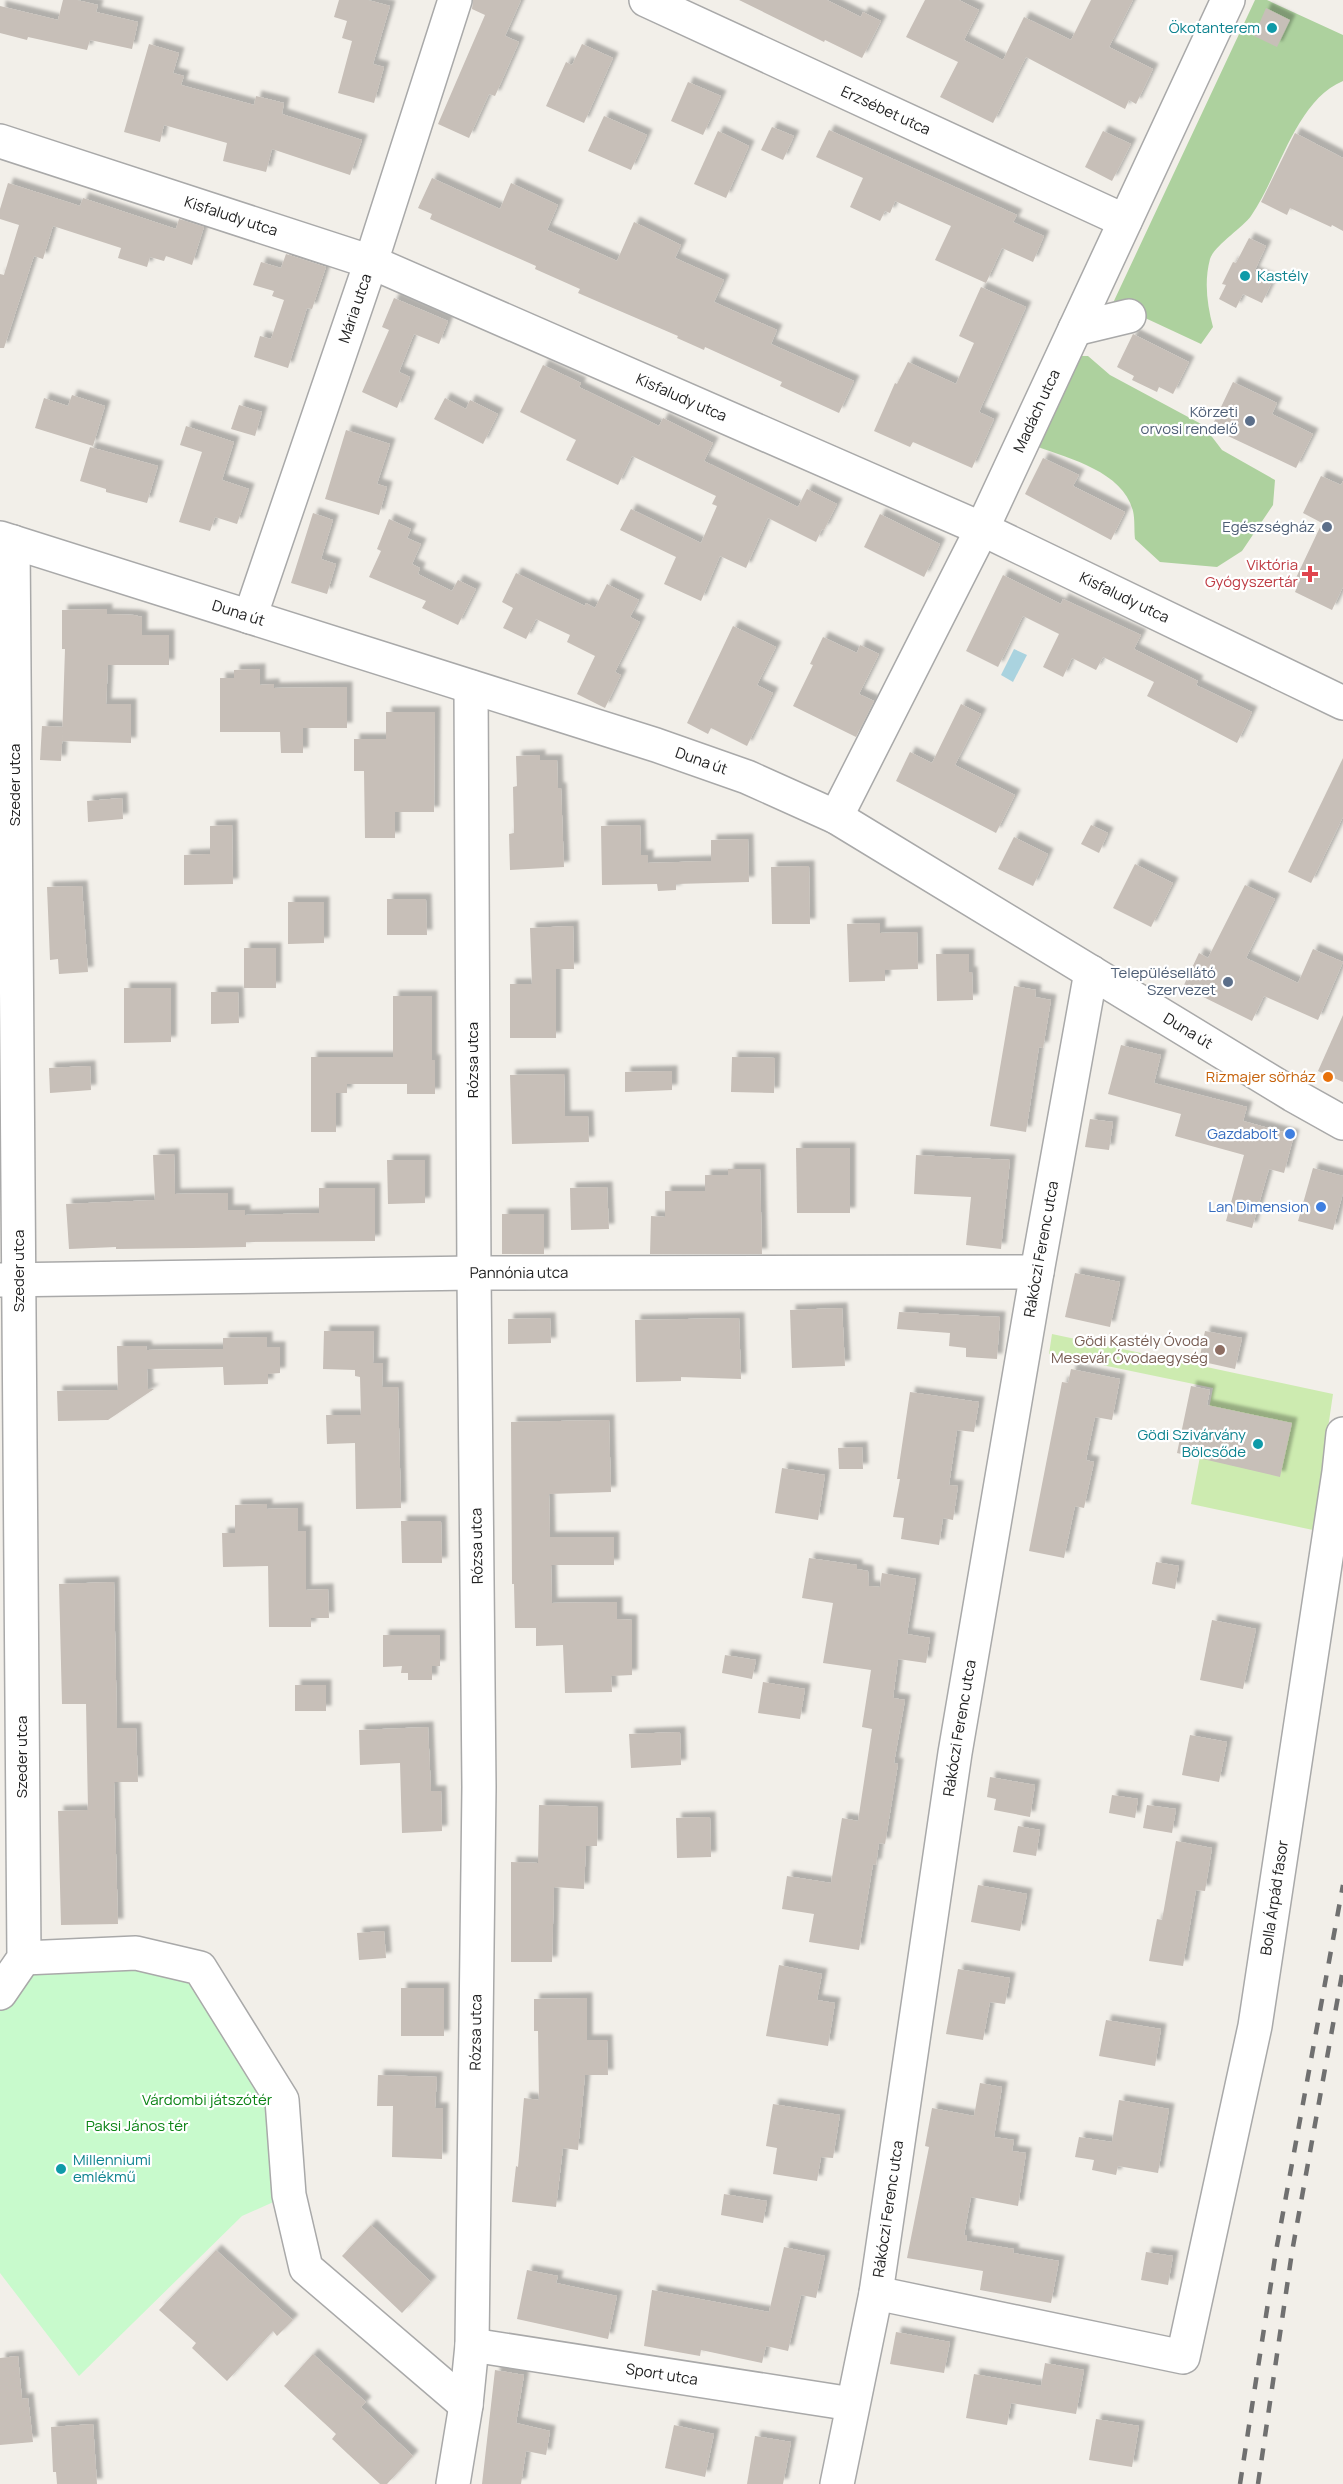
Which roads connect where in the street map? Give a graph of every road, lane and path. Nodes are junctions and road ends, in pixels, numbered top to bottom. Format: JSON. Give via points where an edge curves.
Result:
{"nodes":[{"id":1,"x":455,"y":0,"type":"edge"},
{"id":2,"x":646,"y":0,"type":"edge"},
{"id":3,"x":1228,"y":0,"type":"edge"},
{"id":4,"x":0,"y":141,"type":"edge"},
{"id":5,"x":1125,"y":221,"type":"junction"},
{"id":6,"x":372,"y":262,"type":"junction"},
{"id":7,"x":1130,"y":316,"type":"dead end"},
{"id":8,"x":1075,"y":329,"type":"junction"},
{"id":9,"x":982,"y":529,"type":"junction"},
{"id":10,"x":7,"y":540,"type":"edge"},
{"id":11,"x":250,"y":616,"type":"junction"},
{"id":12,"x":471,"y":687,"type":"junction"},
{"id":13,"x":1343,"y":703,"type":"edge"},
{"id":14,"x":836,"y":817,"type":"junction"},
{"id":15,"x":1091,"y":972,"type":"junction"},
{"id":16,"x":1343,"y":1123,"type":"edge"},
{"id":17,"x":1037,"y":1272,"type":"junction"},
{"id":18,"x":474,"y":1273,"type":"junction"},
{"id":19,"x":9,"y":1280,"type":"edge"},
{"id":20,"x":1343,"y":1434,"type":"edge"},
{"id":21,"x":24,"y":1958,"type":"junction"},
{"id":22,"x":0,"y":1993,"type":"edge"},
{"id":23,"x":876,"y":2293,"type":"junction"},
{"id":24,"x":472,"y":2345,"type":"junction"},
{"id":25,"x":852,"y":2404,"type":"junction"},
{"id":26,"x":466,"y":2405,"type":"junction"},
{"id":27,"x":453,"y":2484,"type":"edge"},
{"id":28,"x":837,"y":2484,"type":"edge"}],
"edges":[{"from":1,"to":6,"type":"street","name":"Mária utca"},
{"from":2,"to":5,"type":"street","name":"Erzsébet utca"},
{"from":3,"to":5,"type":"street","name":"Madách utca"},
{"from":4,"to":6,"type":"street","name":"Kisfaludy utca"},
{"from":5,"to":8,"type":"street","name":"Madách utca"},
{"from":6,"to":9,"type":"street","name":"Kisfaludy utca"},
{"from":6,"to":11,"type":"street","name":"Mária utca"},
{"from":7,"to":8,"type":"street"},
{"from":8,"to":9,"type":"street","name":"Madách utca"},
{"from":9,"to":13,"type":"street","name":"Kisfaludy utca"},
{"from":9,"to":14,"type":"street","name":"Madách utca"},
{"from":10,"to":11,"type":"street","name":"Duna út"},
{"from":10,"to":19,"type":"street","name":"Szeder utca"},
{"from":11,"to":12,"type":"street","name":"Duna út"},
{"from":12,"to":14,"type":"street","name":"Duna út","via":[[737,773]]},
{"from":12,"to":18,"type":"street","name":"Rózsa utca"},
{"from":14,"to":15,"type":"street","name":"Duna út"},
{"from":15,"to":16,"type":"street","name":"Duna út"},
{"from":15,"to":17,"type":"street","name":"Rákóczi Ferenc utca"},
{"from":17,"to":18,"type":"street","name":"Pannónia utca"},
{"from":17,"to":23,"type":"street","name":"Rákóczi Ferenc utca","via":[[955,1753]]},
{"from":18,"to":19,"type":"street","name":"Pannónia utca"},
{"from":18,"to":24,"type":"street","name":"Rózsa utca","via":[[479,1787]]},
{"from":19,"to":21,"type":"street","name":"Szeder utca"},
{"from":20,"to":23,"type":"street","name":"Bolla Árpád fasor","via":[[1255,2026],[1183,2357]]},
{"from":21,"to":22,"type":"street"},
{"from":21,"to":26,"type":"street","via":[[136,1953],[200,1968],[282,2100],[289,2195],[306,2268]]},
{"from":23,"to":25,"type":"street","name":"Rákóczi Ferenc utca"},
{"from":24,"to":25,"type":"street","name":"Sport utca"},
{"from":24,"to":26,"type":"street","name":"Rózsa utca"},
{"from":25,"to":28,"type":"street","name":"Rákóczi Ferenc utca"},
{"from":26,"to":27,"type":"street","name":"Rózsa utca"}]}
